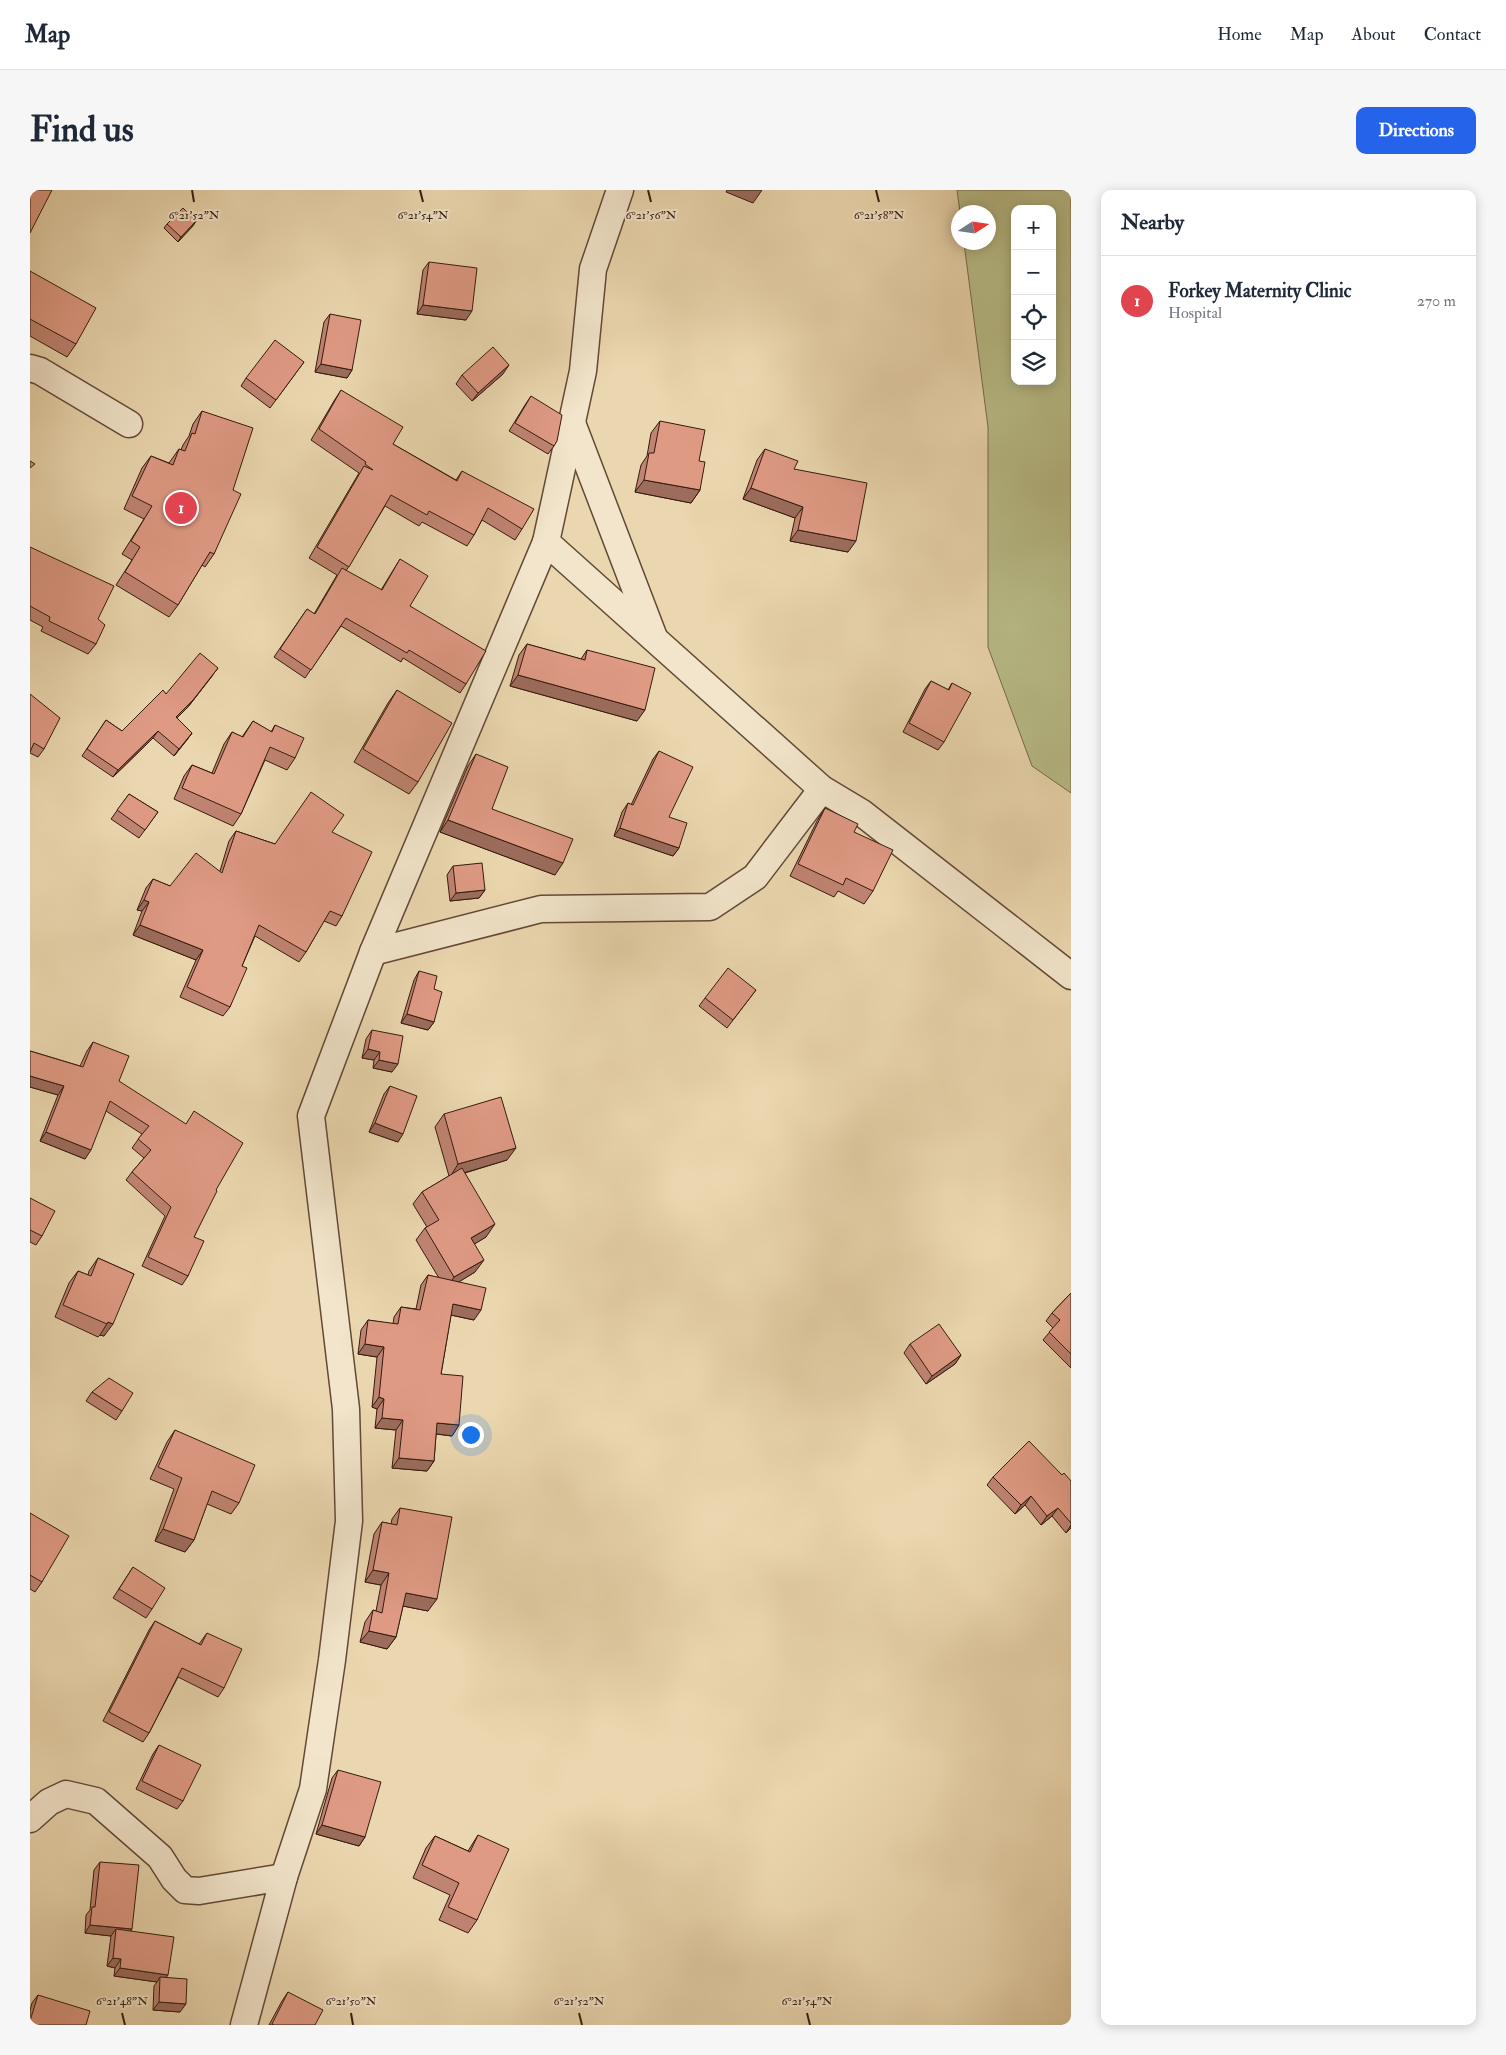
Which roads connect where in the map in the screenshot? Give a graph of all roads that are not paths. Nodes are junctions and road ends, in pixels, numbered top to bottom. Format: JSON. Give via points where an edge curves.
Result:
{"nodes":[{"id":1,"x":620,"y":190,"type":"edge"},
{"id":2,"x":30,"y":368,"type":"edge"},
{"id":3,"x":572,"y":423,"type":"junction"},
{"id":4,"x":129,"y":424,"type":"dead end"},
{"id":5,"x":546,"y":542,"type":"junction"},
{"id":6,"x":655,"y":639,"type":"junction"},
{"id":7,"x":822,"y":789,"type":"junction"},
{"id":8,"x":373,"y":952,"type":"junction"},
{"id":9,"x":1071,"y":976,"type":"edge"},
{"id":10,"x":30,"y":1819,"type":"edge"},
{"id":11,"x":284,"y":1877,"type":"junction"},
{"id":12,"x":244,"y":2025,"type":"edge"}],
"edges":[{"from":1,"to":3,"type":"street","via":[[592,269],[583,371]]},
{"from":2,"to":4,"type":"street"},
{"from":3,"to":5,"type":"street"},
{"from":3,"to":6,"type":"street"},
{"from":5,"to":6,"type":"street"},
{"from":5,"to":8,"type":"street"},
{"from":6,"to":7,"type":"street"},
{"from":7,"to":8,"type":"street","via":[[755,877],[710,907],[541,909]]},
{"from":7,"to":9,"type":"street","via":[[877,825]]},
{"from":8,"to":11,"type":"street","via":[[310,1116],[346,1409],[349,1521],[313,1789]]},
{"from":10,"to":11,"type":"street","via":[[49,1802],[66,1794],[96,1802],[160,1857],[185,1890],[199,1891]]},
{"from":11,"to":12,"type":"street"}]}
